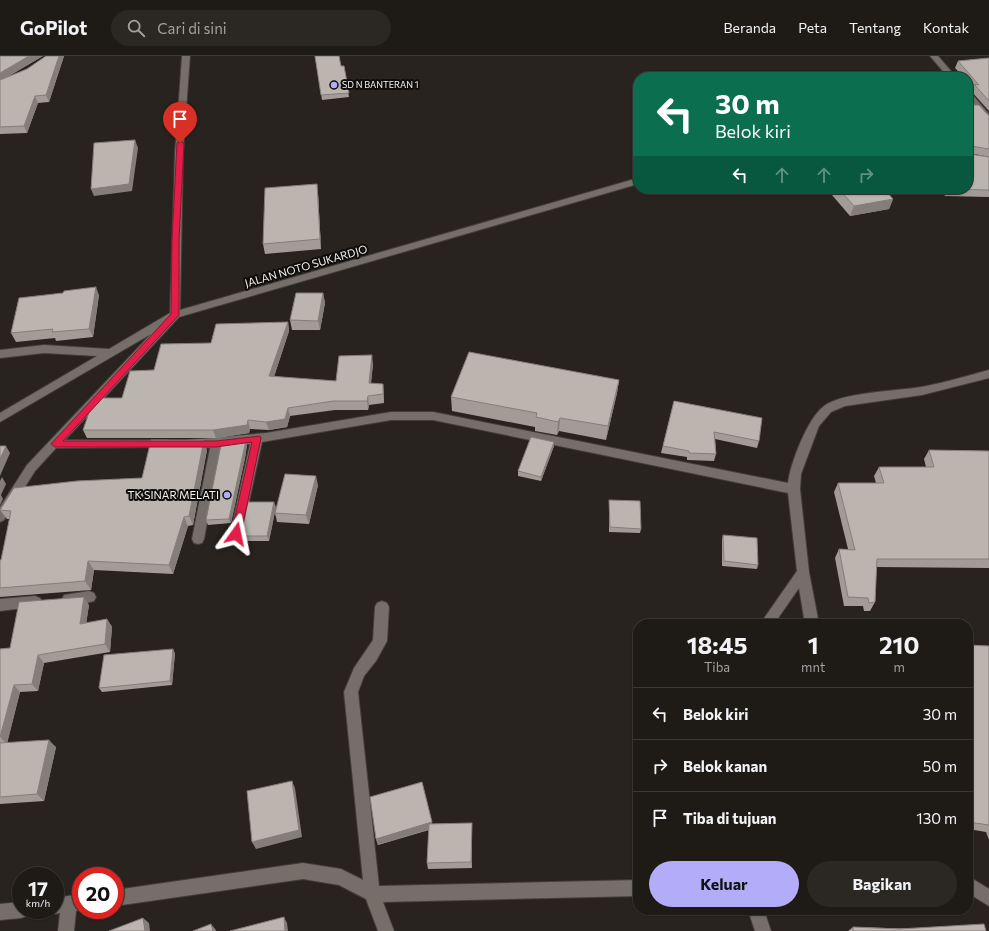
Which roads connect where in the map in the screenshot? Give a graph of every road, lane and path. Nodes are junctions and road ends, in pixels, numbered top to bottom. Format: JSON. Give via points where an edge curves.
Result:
{"nodes":[{"id":1,"x":186,"y":56,"type":"edge"},
{"id":2,"x":934,"y":56,"type":"edge"},
{"id":3,"x":948,"y":72,"type":"edge"},
{"id":4,"x":973,"y":101,"type":"edge"},
{"id":5,"x":989,"y":119,"type":"edge"},
{"id":6,"x":633,"y":182,"type":"edge"},
{"id":7,"x":175,"y":315,"type":"junction"},
{"id":8,"x":111,"y":353,"type":"junction"},
{"id":9,"x":0,"y":354,"type":"edge"},
{"id":10,"x":989,"y":374,"type":"edge"},
{"id":11,"x":0,"y":418,"type":"edge"},
{"id":12,"x":257,"y":438,"type":"junction"},
{"id":13,"x":55,"y":444,"type":"junction"},
{"id":14,"x":216,"y":444,"type":"junction"},
{"id":15,"x":794,"y":489,"type":"junction"},
{"id":16,"x":0,"y":517,"type":"edge"},
{"id":17,"x":236,"y":534,"type":"dead end"},
{"id":18,"x":198,"y":539,"type":"dead end"},
{"id":19,"x":802,"y":572,"type":"junction"},
{"id":20,"x":89,"y":597,"type":"dead end"},
{"id":21,"x":59,"y":600,"type":"edge"},
{"id":22,"x":44,"y":601,"type":"edge"},
{"id":23,"x":0,"y":605,"type":"edge"},
{"id":24,"x":382,"y":607,"type":"dead end"},
{"id":25,"x":770,"y":619,"type":"edge"},
{"id":26,"x":811,"y":619,"type":"edge"},
{"id":27,"x":973,"y":887,"type":"edge"},
{"id":28,"x":633,"y":888,"type":"edge"},
{"id":29,"x":372,"y":894,"type":"junction"},
{"id":30,"x":124,"y":897,"type":"edge"},
{"id":31,"x":989,"y":898,"type":"edge"},
{"id":32,"x":68,"y":904,"type":"edge"},
{"id":33,"x":12,"y":911,"type":"edge"},
{"id":34,"x":0,"y":912,"type":"edge"},
{"id":35,"x":758,"y":915,"type":"edge"},
{"id":36,"x":66,"y":931,"type":"edge"},
{"id":37,"x":386,"y":931,"type":"edge"},
{"id":38,"x":763,"y":931,"type":"edge"}],
"edges":[{"from":1,"to":7,"type":"street","via":[[176,240]]},
{"from":2,"to":3,"type":"street"},
{"from":4,"to":5,"type":"street"},
{"from":6,"to":7,"type":"street","name":"JALAN NOTO SUKARDJO"},
{"from":7,"to":8,"type":"street","name":"JALAN NOTO SUKARDJO"},
{"from":7,"to":13,"type":"street"},
{"from":8,"to":9,"type":"street","via":[[44,349]]},
{"from":8,"to":11,"type":"street","name":"JALAN NOTO SUKARDJO"},
{"from":10,"to":15,"type":"street","via":[[922,391],[843,402],[827,409],[814,424],[794,474]]},
{"from":12,"to":14,"type":"street"},
{"from":12,"to":15,"type":"street","via":[[392,416],[433,416]]},
{"from":12,"to":17,"type":"street"},
{"from":13,"to":14,"type":"street"},
{"from":13,"to":16,"type":"street","via":[[31,468]]},
{"from":14,"to":18,"type":"street"},
{"from":15,"to":19,"type":"street"},
{"from":19,"to":25,"type":"street"},
{"from":19,"to":26,"type":"street"},
{"from":20,"to":21,"type":"street"},
{"from":22,"to":23,"type":"street"},
{"from":24,"to":29,"type":"street","via":[[380,641],[359,672],[351,692]]},
{"from":27,"to":31,"type":"street"},
{"from":28,"to":29,"type":"street"},
{"from":29,"to":30,"type":"street","via":[[341,877],[303,871]]},
{"from":29,"to":37,"type":"street"},
{"from":32,"to":36,"type":"street"},
{"from":33,"to":34,"type":"street"},
{"from":35,"to":38,"type":"street"}]}
